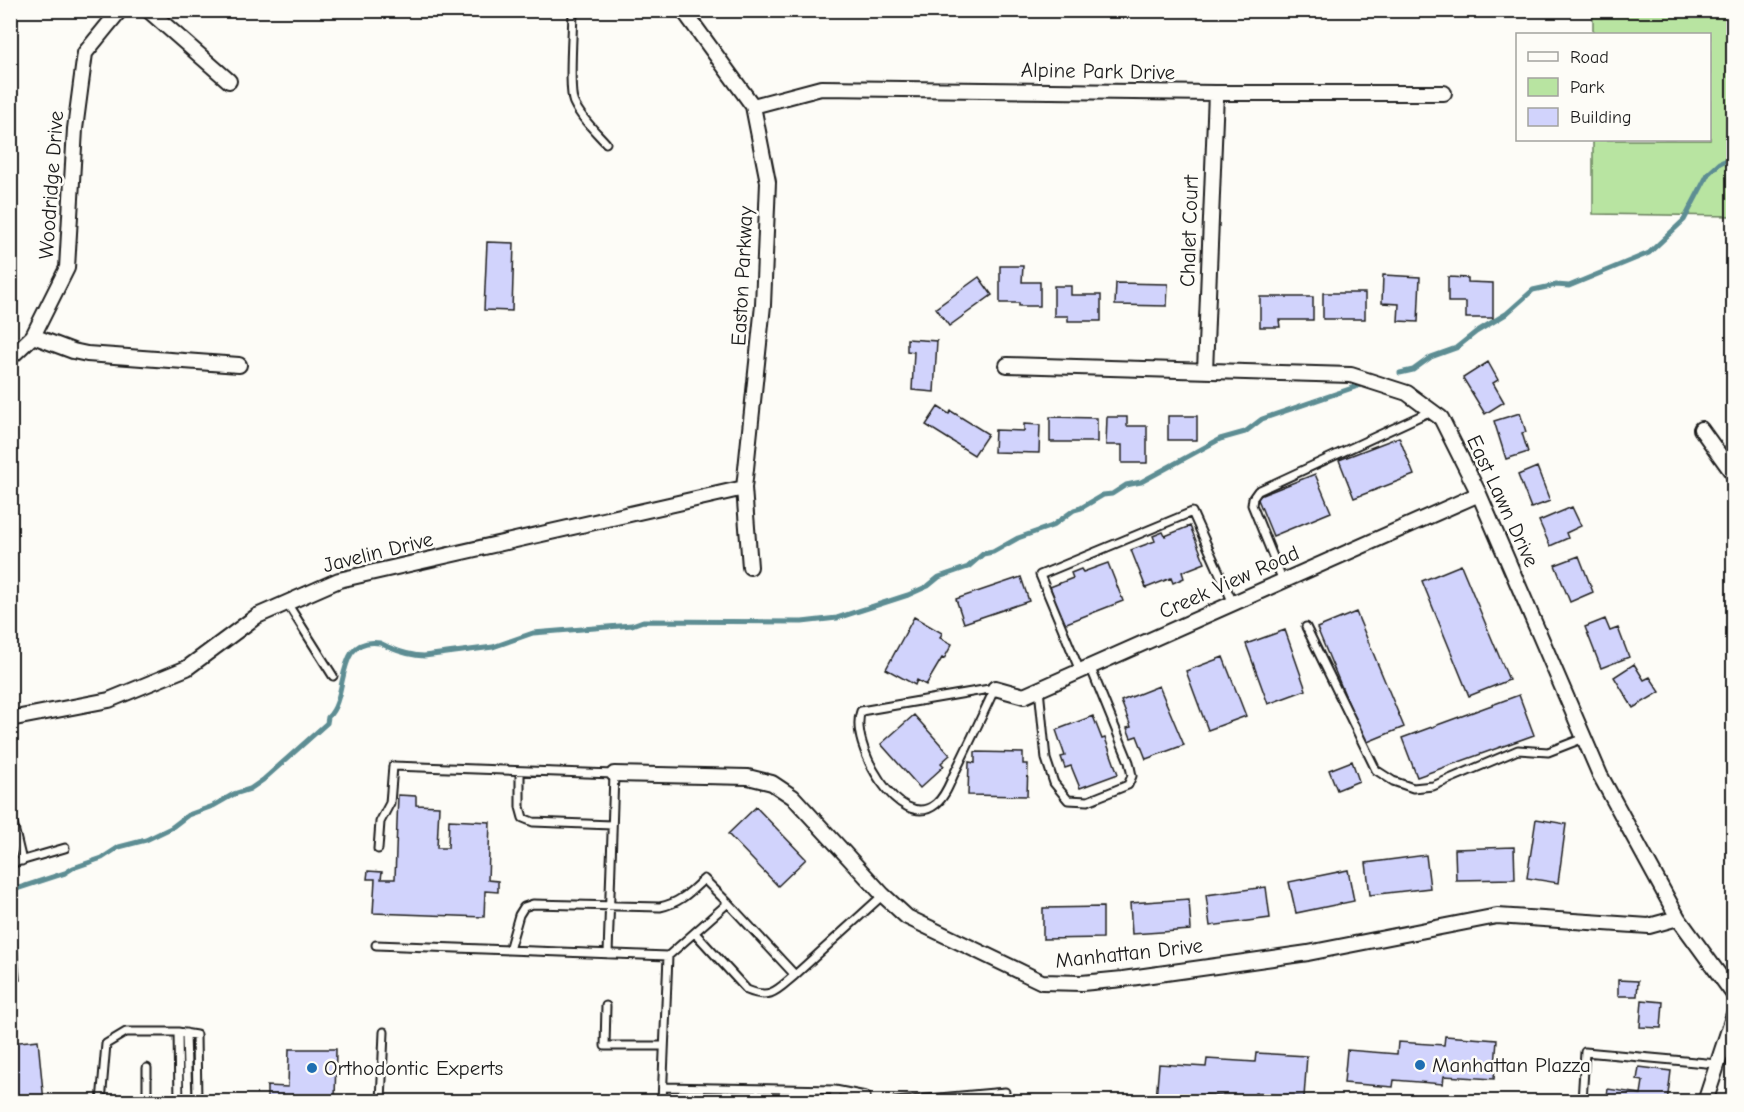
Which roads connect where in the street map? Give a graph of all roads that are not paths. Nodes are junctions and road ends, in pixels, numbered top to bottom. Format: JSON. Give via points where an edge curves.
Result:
{"nodes":[{"id":1,"x":120,"y":10,"type":"edge"},
{"id":2,"x":148,"y":10,"type":"edge"},
{"id":3,"x":573,"y":10,"type":"edge"},
{"id":4,"x":683,"y":10,"type":"edge"},
{"id":5,"x":229,"y":81,"type":"dead end"},
{"id":6,"x":1216,"y":93,"type":"junction"},
{"id":7,"x":1444,"y":93,"type":"dead end"},
{"id":8,"x":753,"y":106,"type":"junction"},
{"id":9,"x":606,"y":143,"type":"dead end"},
{"id":10,"x":33,"y":336,"type":"junction"},
{"id":11,"x":10,"y":358,"type":"edge"},
{"id":12,"x":239,"y":365,"type":"dead end"},
{"id":13,"x":1007,"y":365,"type":"dead end"},
{"id":14,"x":1205,"y":370,"type":"junction"},
{"id":15,"x":1431,"y":411,"type":"junction"},
{"id":16,"x":1701,"y":429,"type":"dead end"},
{"id":17,"x":1734,"y":475,"type":"edge"},
{"id":18,"x":744,"y":488,"type":"junction"},
{"id":19,"x":1479,"y":494,"type":"junction"},
{"id":20,"x":750,"y":567,"type":"dead end"},
{"id":21,"x":1283,"y":580,"type":"junction"},
{"id":22,"x":287,"y":603,"type":"junction"},
{"id":23,"x":1233,"y":603,"type":"junction"},
{"id":24,"x":1306,"y":627,"type":"dead end"},
{"id":25,"x":1085,"y":669,"type":"junction"},
{"id":26,"x":333,"y":676,"type":"dead end"},
{"id":27,"x":995,"y":688,"type":"junction"},
{"id":28,"x":1038,"y":689,"type":"junction"},
{"id":29,"x":10,"y":719,"type":"edge"},
{"id":30,"x":1584,"y":738,"type":"junction"},
{"id":31,"x":520,"y":771,"type":"junction"},
{"id":32,"x":614,"y":774,"type":"junction"},
{"id":33,"x":10,"y":811,"type":"edge"},
{"id":34,"x":612,"y":825,"type":"junction"},
{"id":35,"x":65,"y":848,"type":"dead end"},
{"id":36,"x":378,"y":849,"type":"dead end"},
{"id":37,"x":22,"y":861,"type":"junction"},
{"id":38,"x":10,"y":864,"type":"edge"},
{"id":39,"x":883,"y":895,"type":"junction"},
{"id":40,"x":728,"y":903,"type":"junction"},
{"id":41,"x":609,"y":906,"type":"junction"},
{"id":42,"x":1678,"y":918,"type":"junction"},
{"id":43,"x":695,"y":933,"type":"junction"},
{"id":44,"x":376,"y":945,"type":"dead end"},
{"id":45,"x":509,"y":950,"type":"junction"},
{"id":46,"x":608,"y":954,"type":"junction"},
{"id":47,"x":668,"y":956,"type":"junction"},
{"id":48,"x":795,"y":975,"type":"junction"},
{"id":49,"x":1734,"y":994,"type":"edge"},
{"id":50,"x":606,"y":1006,"type":"dead end"},
{"id":51,"x":1734,"y":1014,"type":"edge"},
{"id":52,"x":178,"y":1032,"type":"junction"},
{"id":53,"x":384,"y":1032,"type":"dead end"},
{"id":54,"x":186,"y":1033,"type":"junction"},
{"id":55,"x":664,"y":1046,"type":"junction"},
{"id":56,"x":1717,"y":1064,"type":"junction"},
{"id":57,"x":147,"y":1068,"type":"dead end"},
{"id":58,"x":663,"y":1087,"type":"junction"},
{"id":59,"x":835,"y":1090,"type":"junction"},
{"id":60,"x":1005,"y":1092,"type":"dead end"},
{"id":61,"x":866,"y":1096,"type":"dead end"},
{"id":62,"x":932,"y":1100,"type":"edge"},
{"id":63,"x":101,"y":1101,"type":"edge"},
{"id":64,"x":147,"y":1101,"type":"edge"},
{"id":65,"x":179,"y":1101,"type":"edge"},
{"id":66,"x":188,"y":1101,"type":"edge"},
{"id":67,"x":197,"y":1101,"type":"edge"},
{"id":68,"x":381,"y":1101,"type":"edge"},
{"id":69,"x":662,"y":1101,"type":"edge"},
{"id":70,"x":834,"y":1101,"type":"edge"},
{"id":71,"x":895,"y":1101,"type":"edge"},
{"id":72,"x":1582,"y":1101,"type":"edge"},
{"id":73,"x":1705,"y":1101,"type":"edge"}],
"edges":[{"from":1,"to":10,"type":"street","name":"Woodridge Drive","via":[[85,53],[75,129],[67,268]]},
{"from":2,"to":5,"type":"street"},
{"from":3,"to":9,"type":"lane","via":[[573,102]]},
{"from":4,"to":8,"type":"street","name":"Easton Parkway"},
{"from":6,"to":7,"type":"street","name":"Alpine Park Drive"},
{"from":6,"to":8,"type":"street","name":"Alpine Park Drive","via":[[821,88]]},
{"from":6,"to":14,"type":"street","name":"Chalet Court"},
{"from":8,"to":18,"type":"street","name":"Easton Parkway","via":[[768,183],[764,305]]},
{"from":10,"to":11,"type":"street","name":"Woodridge Drive"},
{"from":10,"to":12,"type":"street","via":[[87,354]]},
{"from":13,"to":14,"type":"street","name":"East Lawn Drive"},
{"from":14,"to":15,"type":"street","name":"East Lawn Drive","via":[[1352,375],[1407,393]]},
{"from":15,"to":19,"type":"street","name":"East Lawn Drive","via":[[1441,418]]},
{"from":15,"to":21,"type":"lane","via":[[1258,491],[1252,505]]},
{"from":16,"to":17,"type":"street"},
{"from":18,"to":20,"type":"street","name":"Easton Parkway"},
{"from":18,"to":22,"type":"street","name":"Javelin Drive","via":[[339,580]]},
{"from":19,"to":21,"type":"street","name":"Creek View Road"},
{"from":19,"to":30,"type":"street","name":"East Lawn Drive"},
{"from":21,"to":23,"type":"street","name":"Creek View Road"},
{"from":22,"to":26,"type":"lane"},
{"from":22,"to":29,"type":"street","name":"Javelin Drive","via":[[257,616],[188,668],[109,700]]},
{"from":23,"to":25,"type":"street","name":"Creek View Road"},
{"from":23,"to":25,"type":"lane","via":[[1192,512],[1040,575]]},
{"from":24,"to":30,"type":"lane","via":[[1376,770],[1393,781],[1413,788],[1433,786],[1518,750],[1548,752]]},
{"from":25,"to":28,"type":"street","name":"Creek View Road"},
{"from":25,"to":28,"type":"lane","via":[[1129,762],[1132,776],[1128,785],[1088,801],[1068,800],[1054,783],[1046,759]]},
{"from":27,"to":27,"type":"lane","via":[[951,782],[936,805],[914,809],[884,786],[865,753],[859,730],[861,711]]},
{"from":27,"to":28,"type":"street","name":"Creek View Road","via":[[1024,696]]},
{"from":30,"to":42,"type":"street","name":"East Lawn Drive"},
{"from":31,"to":32,"type":"lane"},
{"from":31,"to":34,"type":"lane","via":[[523,818],[533,822]]},
{"from":31,"to":36,"type":"lane","via":[[393,766],[390,803],[380,822]]},
{"from":32,"to":34,"type":"lane"},
{"from":32,"to":39,"type":"street","name":"Manhattan Drive","via":[[748,777],[772,783],[793,797]]},
{"from":33,"to":37,"type":"lane"},
{"from":34,"to":41,"type":"lane"},
{"from":35,"to":37,"type":"lane"},
{"from":37,"to":38,"type":"lane"},
{"from":39,"to":42,"type":"street","name":"Manhattan Drive","via":[[907,917],[1042,982],[1123,979],[1308,953],[1497,916],[1649,926]]},
{"from":39,"to":48,"type":"lane"},
{"from":40,"to":41,"type":"lane","via":[[704,879],[673,904]]},
{"from":40,"to":43,"type":"lane"},
{"from":40,"to":48,"type":"lane"},
{"from":41,"to":45,"type":"lane","via":[[532,903],[519,915]]},
{"from":41,"to":46,"type":"lane"},
{"from":42,"to":49,"type":"street","name":"East Lawn Drive"},
{"from":43,"to":47,"type":"lane"},
{"from":43,"to":48,"type":"lane","via":[[747,990],[757,994],[775,992]]},
{"from":44,"to":45,"type":"lane"},
{"from":45,"to":46,"type":"lane"},
{"from":46,"to":47,"type":"lane"},
{"from":47,"to":55,"type":"lane"},
{"from":50,"to":55,"type":"lane","via":[[604,1046]]},
{"from":51,"to":56,"type":"street"},
{"from":52,"to":54,"type":"lane"},
{"from":52,"to":63,"type":"lane","via":[[126,1032],[106,1044]]},
{"from":52,"to":65,"type":"lane"},
{"from":53,"to":68,"type":"lane"},
{"from":54,"to":66,"type":"lane"},
{"from":54,"to":67,"type":"lane","via":[[196,1035]]},
{"from":55,"to":58,"type":"lane"},
{"from":56,"to":72,"type":"lane","via":[[1585,1052]]},
{"from":56,"to":73,"type":"street"},
{"from":57,"to":64,"type":"lane"},
{"from":58,"to":59,"type":"lane"},
{"from":58,"to":69,"type":"lane"},
{"from":59,"to":61,"type":"lane"},
{"from":59,"to":70,"type":"lane"},
{"from":60,"to":62,"type":"lane"},
{"from":62,"to":71,"type":"lane"}]}
